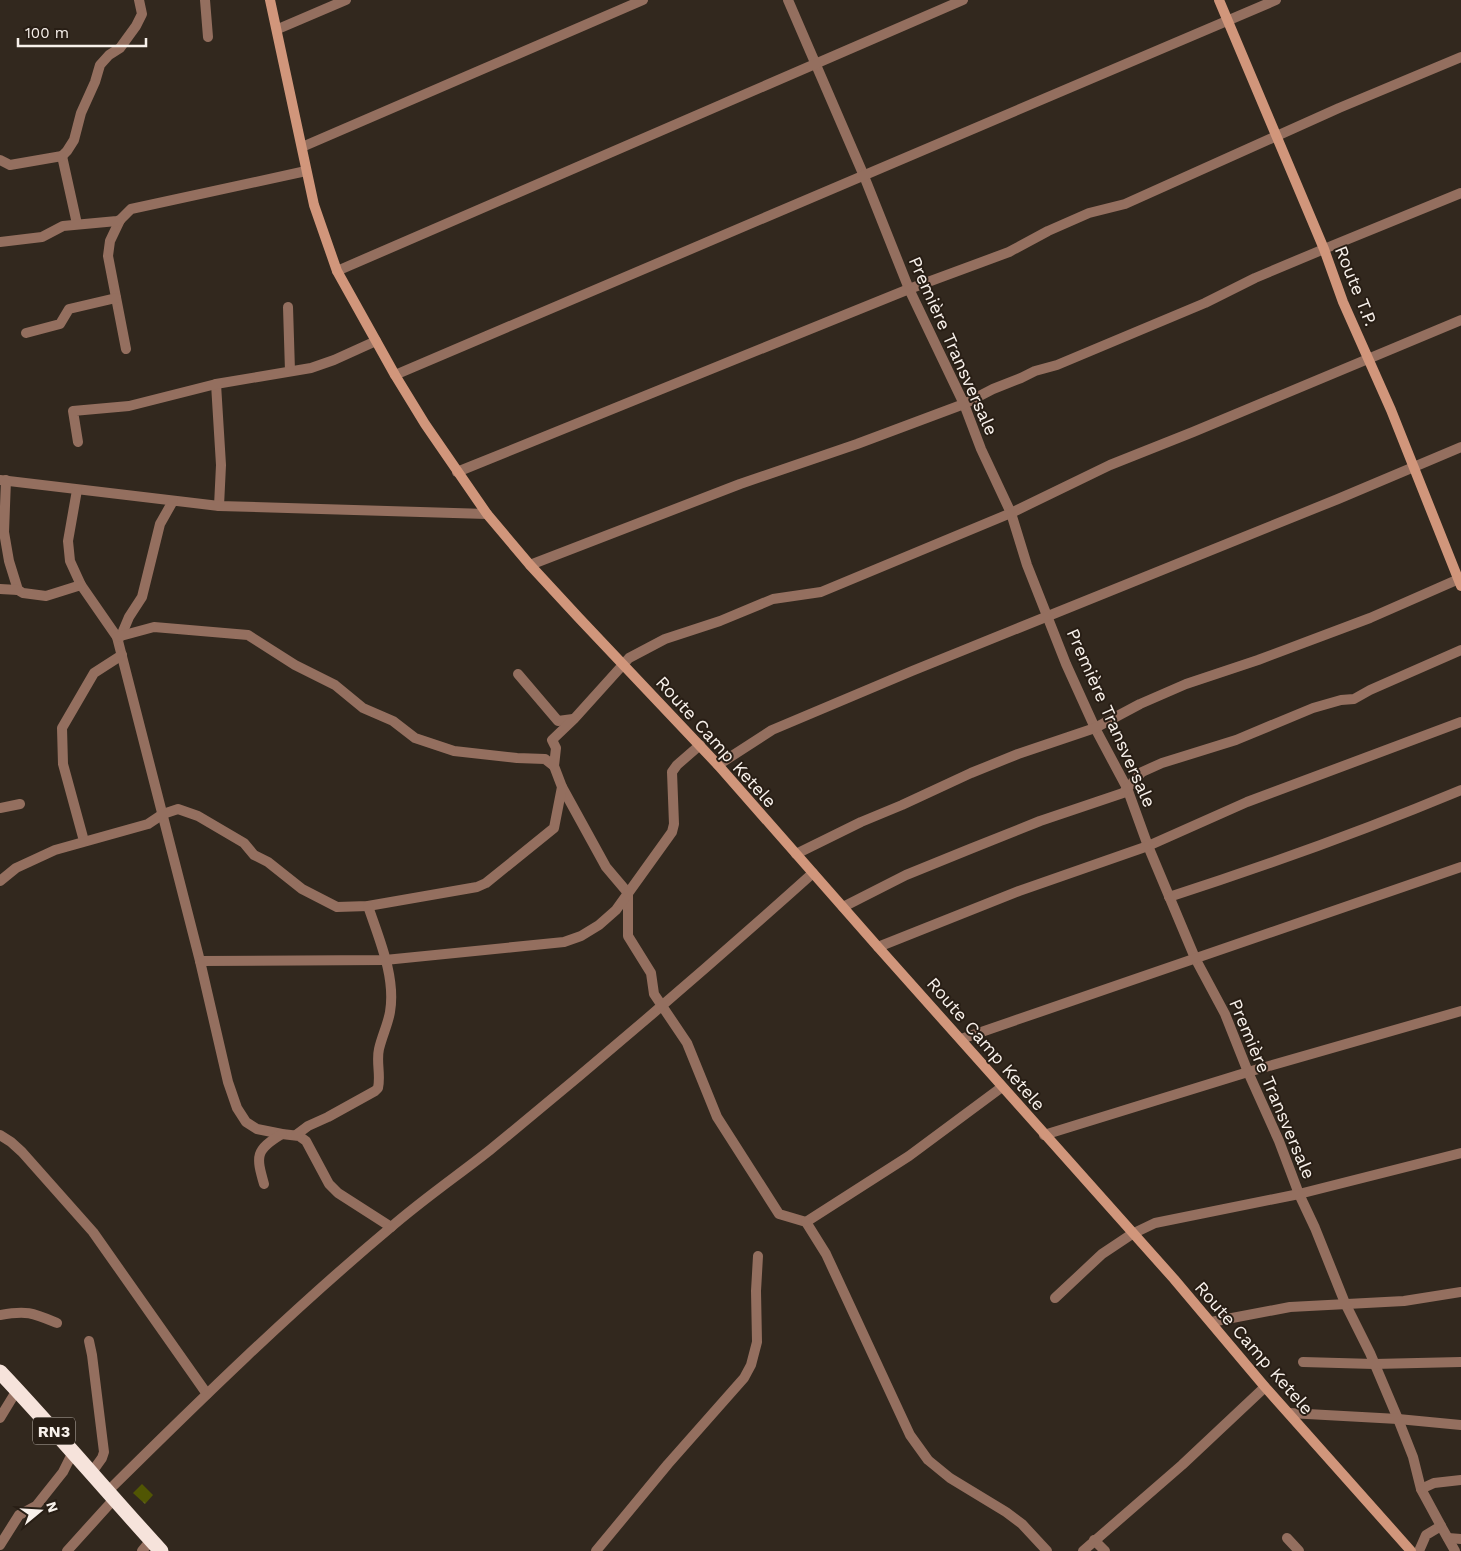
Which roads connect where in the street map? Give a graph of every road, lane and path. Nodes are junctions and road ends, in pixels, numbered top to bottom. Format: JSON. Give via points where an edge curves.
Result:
{"nodes":[{"id":1,"x":139,"y":0,"type":"edge"},
{"id":2,"x":205,"y":0,"type":"edge"},
{"id":3,"x":270,"y":0,"type":"edge"},
{"id":4,"x":346,"y":0,"type":"edge"},
{"id":5,"x":642,"y":0,"type":"edge"},
{"id":6,"x":788,"y":0,"type":"edge"},
{"id":7,"x":964,"y":0,"type":"edge"},
{"id":8,"x":1219,"y":0,"type":"edge"},
{"id":9,"x":1276,"y":0,"type":"edge"},
{"id":10,"x":1228,"y":21,"type":"junction"},
{"id":11,"x":278,"y":29,"type":"junction"},
{"id":12,"x":208,"y":37,"type":"dead end"},
{"id":13,"x":1461,"y":57,"type":"edge"},
{"id":14,"x":815,"y":64,"type":"junction"},
{"id":15,"x":1276,"y":136,"type":"junction"},
{"id":16,"x":302,"y":147,"type":"junction"},
{"id":17,"x":62,"y":156,"type":"junction"},
{"id":18,"x":0,"y":160,"type":"edge"},
{"id":19,"x":306,"y":171,"type":"junction"},
{"id":20,"x":864,"y":176,"type":"junction"},
{"id":21,"x":1461,"y":193,"type":"edge"},
{"id":22,"x":120,"y":220,"type":"junction"},
{"id":23,"x":77,"y":224,"type":"junction"},
{"id":24,"x":0,"y":242,"type":"edge"},
{"id":25,"x":1324,"y":249,"type":"junction"},
{"id":26,"x":337,"y":271,"type":"junction"},
{"id":27,"x":909,"y":289,"type":"junction"},
{"id":28,"x":116,"y":298,"type":"junction"},
{"id":29,"x":288,"y":307,"type":"dead end"},
{"id":30,"x":1461,"y":320,"type":"edge"},
{"id":31,"x":26,"y":333,"type":"dead end"},
{"id":32,"x":376,"y":341,"type":"junction"},
{"id":33,"x":126,"y":350,"type":"dead end"},
{"id":34,"x":1368,"y":358,"type":"junction"},
{"id":35,"x":290,"y":371,"type":"junction"},
{"id":36,"x":395,"y":375,"type":"junction"},
{"id":37,"x":216,"y":384,"type":"junction"},
{"id":38,"x":964,"y":404,"type":"junction"},
{"id":39,"x":78,"y":442,"type":"dead end"},
{"id":40,"x":1461,"y":447,"type":"edge"},
{"id":41,"x":1413,"y":467,"type":"junction"},
{"id":42,"x":457,"y":472,"type":"junction"},
{"id":43,"x":3,"y":480,"type":"edge"},
{"id":44,"x":77,"y":490,"type":"junction"},
{"id":45,"x":173,"y":501,"type":"junction"},
{"id":46,"x":219,"y":506,"type":"junction"},
{"id":47,"x":1011,"y":513,"type":"junction"},
{"id":48,"x":486,"y":514,"type":"junction"},
{"id":49,"x":530,"y":565,"type":"junction"},
{"id":50,"x":1460,"y":581,"type":"edge"},
{"id":51,"x":81,"y":585,"type":"junction"},
{"id":52,"x":0,"y":589,"type":"edge"},
{"id":53,"x":18,"y":590,"type":"junction"},
{"id":54,"x":1048,"y":615,"type":"junction"},
{"id":55,"x":119,"y":636,"type":"junction"},
{"id":56,"x":1461,"y":650,"type":"edge"},
{"id":57,"x":122,"y":655,"type":"junction"},
{"id":58,"x":623,"y":664,"type":"junction"},
{"id":59,"x":518,"y":674,"type":"dead end"},
{"id":60,"x":574,"y":718,"type":"junction"},
{"id":61,"x":1461,"y":722,"type":"edge"},
{"id":62,"x":1095,"y":728,"type":"junction"},
{"id":63,"x":700,"y":745,"type":"junction"},
{"id":64,"x":718,"y":765,"type":"junction"},
{"id":65,"x":554,"y":766,"type":"junction"},
{"id":66,"x":562,"y":787,"type":"junction"},
{"id":67,"x":1127,"y":788,"type":"junction"},
{"id":68,"x":1461,"y":790,"type":"edge"},
{"id":69,"x":20,"y":804,"type":"dead end"},
{"id":70,"x":0,"y":808,"type":"edge"},
{"id":71,"x":163,"y":814,"type":"junction"},
{"id":72,"x":84,"y":842,"type":"junction"},
{"id":73,"x":1148,"y":846,"type":"junction"},
{"id":74,"x":796,"y":854,"type":"junction"},
{"id":75,"x":1461,"y":867,"type":"edge"},
{"id":76,"x":813,"y":873,"type":"junction"},
{"id":77,"x":0,"y":881,"type":"edge"},
{"id":78,"x":628,"y":893,"type":"junction"},
{"id":79,"x":1169,"y":897,"type":"junction"},
{"id":80,"x":368,"y":906,"type":"junction"},
{"id":81,"x":843,"y":907,"type":"junction"},
{"id":82,"x":878,"y":948,"type":"junction"},
{"id":83,"x":1195,"y":958,"type":"junction"},
{"id":84,"x":385,"y":960,"type":"junction"},
{"id":85,"x":200,"y":961,"type":"junction"},
{"id":86,"x":662,"y":1007,"type":"junction"},
{"id":87,"x":1461,"y":1011,"type":"edge"},
{"id":88,"x":961,"y":1039,"type":"junction"},
{"id":89,"x":1248,"y":1072,"type":"junction"},
{"id":90,"x":1002,"y":1087,"type":"junction"},
{"id":91,"x":282,"y":1134,"type":"junction"},
{"id":92,"x":0,"y":1135,"type":"edge"},
{"id":93,"x":296,"y":1135,"type":"junction"},
{"id":94,"x":1044,"y":1135,"type":"junction"},
{"id":95,"x":1461,"y":1153,"type":"edge"},
{"id":96,"x":264,"y":1184,"type":"dead end"},
{"id":97,"x":1299,"y":1194,"type":"junction"},
{"id":98,"x":806,"y":1222,"type":"junction"},
{"id":99,"x":391,"y":1226,"type":"junction"},
{"id":100,"x":1132,"y":1234,"type":"junction"},
{"id":101,"x":758,"y":1256,"type":"dead end"},
{"id":102,"x":1461,"y":1292,"type":"edge"},
{"id":103,"x":1055,"y":1298,"type":"dead end"},
{"id":104,"x":1345,"y":1303,"type":"junction"},
{"id":105,"x":0,"y":1316,"type":"edge"},
{"id":106,"x":1211,"y":1322,"type":"junction"},
{"id":107,"x":57,"y":1323,"type":"dead end"},
{"id":108,"x":89,"y":1341,"type":"dead end"},
{"id":109,"x":1302,"y":1362,"type":"dead end"},
{"id":110,"x":1461,"y":1362,"type":"edge"},
{"id":111,"x":1374,"y":1364,"type":"junction"},
{"id":112,"x":0,"y":1372,"type":"edge"},
{"id":113,"x":1266,"y":1387,"type":"junction"},
{"id":114,"x":17,"y":1390,"type":"junction"},
{"id":115,"x":207,"y":1394,"type":"junction"},
{"id":116,"x":1289,"y":1413,"type":"junction"},
{"id":117,"x":0,"y":1418,"type":"edge"},
{"id":118,"x":1398,"y":1419,"type":"junction"},
{"id":119,"x":1461,"y":1425,"type":"edge"},
{"id":120,"x":73,"y":1452,"type":"junction"},
{"id":121,"x":92,"y":1472,"type":"junction"},
{"id":122,"x":1461,"y":1480,"type":"edge"},
{"id":123,"x":1421,"y":1489,"type":"junction"},
{"id":124,"x":111,"y":1495,"type":"junction"},
{"id":125,"x":1441,"y":1526,"type":"junction"},
{"id":126,"x":1287,"y":1538,"type":"dead end"},
{"id":127,"x":1448,"y":1538,"type":"junction"},
{"id":128,"x":1461,"y":1539,"type":"edge"},
{"id":129,"x":1094,"y":1540,"type":"junction"},
{"id":130,"x":0,"y":1545,"type":"edge"},
{"id":131,"x":151,"y":1547,"type":"edge"},
{"id":132,"x":67,"y":1551,"type":"edge"},
{"id":133,"x":596,"y":1551,"type":"edge"},
{"id":134,"x":1047,"y":1551,"type":"edge"},
{"id":135,"x":1083,"y":1551,"type":"edge"},
{"id":136,"x":1105,"y":1551,"type":"edge"},
{"id":137,"x":1299,"y":1551,"type":"edge"},
{"id":138,"x":1411,"y":1551,"type":"edge"},
{"id":139,"x":1419,"y":1551,"type":"edge"},
{"id":140,"x":1455,"y":1551,"type":"edge"}],
"edges":[{"from":1,"to":17,"type":"street","via":[[142,14],[120,48],[100,65],[74,140]]},
{"from":2,"to":12,"type":"street"},
{"from":3,"to":11,"type":"street","name":"Route Camp Ketele"},
{"from":4,"to":11,"type":"street"},
{"from":5,"to":16,"type":"street"},
{"from":6,"to":14,"type":"street","name":"Première Transversale"},
{"from":7,"to":14,"type":"street"},
{"from":8,"to":10,"type":"street","name":"Route T.P."},
{"from":9,"to":10,"type":"street"},
{"from":10,"to":15,"type":"street","name":"Route T.P."},
{"from":10,"to":20,"type":"street"},
{"from":11,"to":16,"type":"street","name":"Route Camp Ketele"},
{"from":13,"to":15,"type":"street"},
{"from":14,"to":20,"type":"street","name":"Première Transversale"},
{"from":14,"to":26,"type":"street"},
{"from":15,"to":25,"type":"street","name":"Route T.P."},
{"from":15,"to":27,"type":"street","via":[[1125,204],[1081,216],[1009,252]]},
{"from":16,"to":19,"type":"street","name":"Route Camp Ketele"},
{"from":17,"to":18,"type":"street","via":[[10,165]]},
{"from":17,"to":23,"type":"street"},
{"from":19,"to":22,"type":"street","via":[[131,209]]},
{"from":19,"to":26,"type":"street","name":"Route Camp Ketele","via":[[319,222]]},
{"from":20,"to":27,"type":"street","name":"Première Transversale"},
{"from":20,"to":36,"type":"street"},
{"from":21,"to":25,"type":"street"},
{"from":22,"to":23,"type":"street"},
{"from":22,"to":28,"type":"street","via":[[110,241],[108,256]]},
{"from":23,"to":24,"type":"street","via":[[56,228],[42,237]]},
{"from":25,"to":34,"type":"street","name":"Route T.P."},
{"from":25,"to":38,"type":"street","via":[[1057,365],[992,389]]},
{"from":26,"to":32,"type":"street","name":"Route Camp Ketele"},
{"from":27,"to":38,"type":"street","name":"Première Transversale"},
{"from":27,"to":42,"type":"street"},
{"from":28,"to":31,"type":"street","via":[[69,309],[60,324]]},
{"from":28,"to":33,"type":"street"},
{"from":29,"to":35,"type":"street"},
{"from":30,"to":34,"type":"street"},
{"from":32,"to":35,"type":"street","via":[[334,360]]},
{"from":32,"to":36,"type":"street","name":"Route Camp Ketele"},
{"from":34,"to":41,"type":"street","name":"Route T.P."},
{"from":34,"to":47,"type":"street","via":[[1110,465]]},
{"from":35,"to":37,"type":"street"},
{"from":36,"to":42,"type":"street","name":"Route Camp Ketele"},
{"from":37,"to":39,"type":"street","via":[[129,406],[73,411]]},
{"from":37,"to":46,"type":"street","via":[[221,465]]},
{"from":38,"to":47,"type":"street","name":"Première Transversale"},
{"from":38,"to":49,"type":"street","via":[[740,484]]},
{"from":40,"to":41,"type":"street"},
{"from":41,"to":50,"type":"street","name":"Route T.P."},
{"from":41,"to":54,"type":"street"},
{"from":42,"to":48,"type":"street","name":"Route Camp Ketele"},
{"from":43,"to":44,"type":"street"},
{"from":43,"to":53,"type":"street","via":[[4,532]]},
{"from":44,"to":45,"type":"street"},
{"from":44,"to":51,"type":"street","via":[[68,550]]},
{"from":45,"to":46,"type":"street"},
{"from":45,"to":55,"type":"street","via":[[160,524],[142,597]]},
{"from":46,"to":48,"type":"street"},
{"from":47,"to":54,"type":"street","name":"Première Transversale","via":[[1027,565]]},
{"from":47,"to":58,"type":"street","via":[[821,592],[773,599],[665,639],[628,658]]},
{"from":48,"to":49,"type":"street","name":"Route Camp Ketele"},
{"from":49,"to":58,"type":"street","name":"Route Camp Ketele"},
{"from":50,"to":62,"type":"street","via":[[1370,618],[1186,684]]},
{"from":51,"to":53,"type":"street","via":[[46,596]]},
{"from":51,"to":55,"type":"street"},
{"from":52,"to":53,"type":"street"},
{"from":54,"to":62,"type":"street","name":"Première Transversale"},
{"from":54,"to":64,"type":"street","via":[[772,730]]},
{"from":55,"to":57,"type":"street"},
{"from":55,"to":65,"type":"street","via":[[154,627],[248,635],[295,665],[335,685],[363,708],[393,720],[415,738],[454,751],[545,758]]},
{"from":56,"to":67,"type":"street","via":[[1354,698],[1312,708],[1236,740],[1142,772]]},
{"from":57,"to":71,"type":"street"},
{"from":57,"to":72,"type":"street","via":[[94,674],[62,728],[63,764]]},
{"from":58,"to":60,"type":"street"},
{"from":58,"to":63,"type":"street","name":"Route Camp Ketele"},
{"from":59,"to":60,"type":"street","via":[[558,721]]},
{"from":60,"to":65,"type":"street","via":[[552,740],[556,748]]},
{"from":61,"to":73,"type":"street","via":[[1247,802]]},
{"from":62,"to":67,"type":"street","name":"Première Transversale"},
{"from":62,"to":74,"type":"street","via":[[979,770]]},
{"from":63,"to":64,"type":"street","name":"Route Camp Ketele"},
{"from":63,"to":78,"type":"street","via":[[672,772],[672,832]]},
{"from":64,"to":74,"type":"street","name":"Route Camp Ketele"},
{"from":65,"to":66,"type":"street"},
{"from":66,"to":78,"type":"street","via":[[606,867]]},
{"from":66,"to":80,"type":"street","via":[[554,828],[486,883],[470,889]]},
{"from":67,"to":73,"type":"street","name":"Première Transversale"},
{"from":67,"to":81,"type":"street","via":[[1123,793],[1040,821],[915,872]]},
{"from":68,"to":79,"type":"street"},
{"from":69,"to":70,"type":"street"},
{"from":71,"to":72,"type":"street","via":[[148,824]]},
{"from":71,"to":80,"type":"street","via":[[178,809],[198,816],[244,843],[254,855],[330,905],[344,908]]},
{"from":71,"to":85,"type":"street"},
{"from":72,"to":77,"type":"street","via":[[55,850],[16,868]]},
{"from":73,"to":79,"type":"street","name":"Première Transversale"},
{"from":73,"to":82,"type":"street","via":[[1019,892]]},
{"from":74,"to":76,"type":"street","name":"Route Camp Ketele"},
{"from":75,"to":83,"type":"street"},
{"from":76,"to":81,"type":"street","name":"Route Camp Ketele"},
{"from":76,"to":86,"type":"street"},
{"from":78,"to":84,"type":"street","via":[[616,910],[598,925],[564,942]]},
{"from":78,"to":86,"type":"street","via":[[629,939],[651,973],[654,994]]},
{"from":79,"to":83,"type":"street","name":"Première Transversale"},
{"from":80,"to":84,"type":"street"},
{"from":81,"to":82,"type":"street","name":"Route Camp Ketele"},
{"from":82,"to":88,"type":"street","name":"Route Camp Ketele"},
{"from":83,"to":88,"type":"street"},
{"from":83,"to":89,"type":"street","name":"Première Transversale","via":[[1225,1014]]},
{"from":84,"to":85,"type":"street"},
{"from":84,"to":93,"type":"street","via":[[392,998],[379,1050],[378,1088]]},
{"from":85,"to":91,"type":"street","via":[[237,1108],[246,1122],[257,1129]]},
{"from":86,"to":98,"type":"street","via":[[687,1044],[718,1117],[779,1214]]},
{"from":86,"to":99,"type":"street","via":[[488,1152]]},
{"from":87,"to":89,"type":"street"},
{"from":88,"to":90,"type":"street","name":"Route Camp Ketele"},
{"from":89,"to":94,"type":"street"},
{"from":89,"to":97,"type":"street","name":"Première Transversale"},
{"from":90,"to":94,"type":"street","name":"Route Camp Ketele"},
{"from":90,"to":98,"type":"street","via":[[908,1156]]},
{"from":91,"to":93,"type":"street"},
{"from":91,"to":96,"type":"street","via":[[268,1142],[258,1158]]},
{"from":92,"to":115,"type":"street","via":[[22,1152],[93,1232]]},
{"from":93,"to":99,"type":"street","via":[[306,1141],[329,1184],[338,1193]]},
{"from":94,"to":100,"type":"street","name":"Route Camp Ketele"},
{"from":95,"to":97,"type":"street"},
{"from":97,"to":100,"type":"street","via":[[1155,1223]]},
{"from":97,"to":104,"type":"street","name":"Première Transversale"},
{"from":98,"to":134,"type":"street","via":[[826,1254],[910,1435],[928,1460],[1022,1524]]},
{"from":99,"to":115,"type":"street"},
{"from":100,"to":103,"type":"street","via":[[1102,1254]]},
{"from":100,"to":106,"type":"street","name":"Route Camp Ketele"},
{"from":101,"to":133,"type":"street","via":[[757,1342],[744,1378]]},
{"from":102,"to":104,"type":"street","via":[[1404,1301]]},
{"from":104,"to":106,"type":"street","via":[[1290,1307]]},
{"from":104,"to":111,"type":"street","name":"Première Transversale"},
{"from":105,"to":107,"type":"street","via":[[25,1311]]},
{"from":106,"to":113,"type":"street","name":"Route Camp Ketele"},
{"from":108,"to":121,"type":"street","via":[[104,1452]]},
{"from":109,"to":111,"type":"street"},
{"from":110,"to":111,"type":"street"},
{"from":111,"to":118,"type":"street","name":"Première Transversale"},
{"from":112,"to":114,"type":"highway","number":"RN3"},
{"from":113,"to":116,"type":"street","name":"Route Camp Ketele"},
{"from":113,"to":129,"type":"street"},
{"from":114,"to":117,"type":"street"},
{"from":114,"to":120,"type":"highway","number":"RN3"},
{"from":115,"to":124,"type":"street"},
{"from":116,"to":118,"type":"street"},
{"from":116,"to":138,"type":"street","name":"Route Camp Ketele"},
{"from":118,"to":119,"type":"street"},
{"from":118,"to":123,"type":"street","name":"Première Transversale"},
{"from":120,"to":121,"type":"highway","number":"RN3"},
{"from":120,"to":130,"type":"street","via":[[63,1472],[36,1506],[19,1515]]},
{"from":121,"to":124,"type":"highway","number":"RN3"},
{"from":122,"to":123,"type":"street","via":[[1434,1483]]},
{"from":123,"to":125,"type":"street","name":"Première Transversale"},
{"from":124,"to":131,"type":"highway","number":"RN3"},
{"from":124,"to":132,"type":"street"},
{"from":125,"to":127,"type":"street","name":"Première Transversale"},
{"from":125,"to":139,"type":"street","via":[[1426,1535]]},
{"from":126,"to":137,"type":"street"},
{"from":127,"to":128,"type":"street"},
{"from":127,"to":140,"type":"street","name":"Première Transversale"},
{"from":129,"to":135,"type":"street"},
{"from":129,"to":136,"type":"street"}]}
